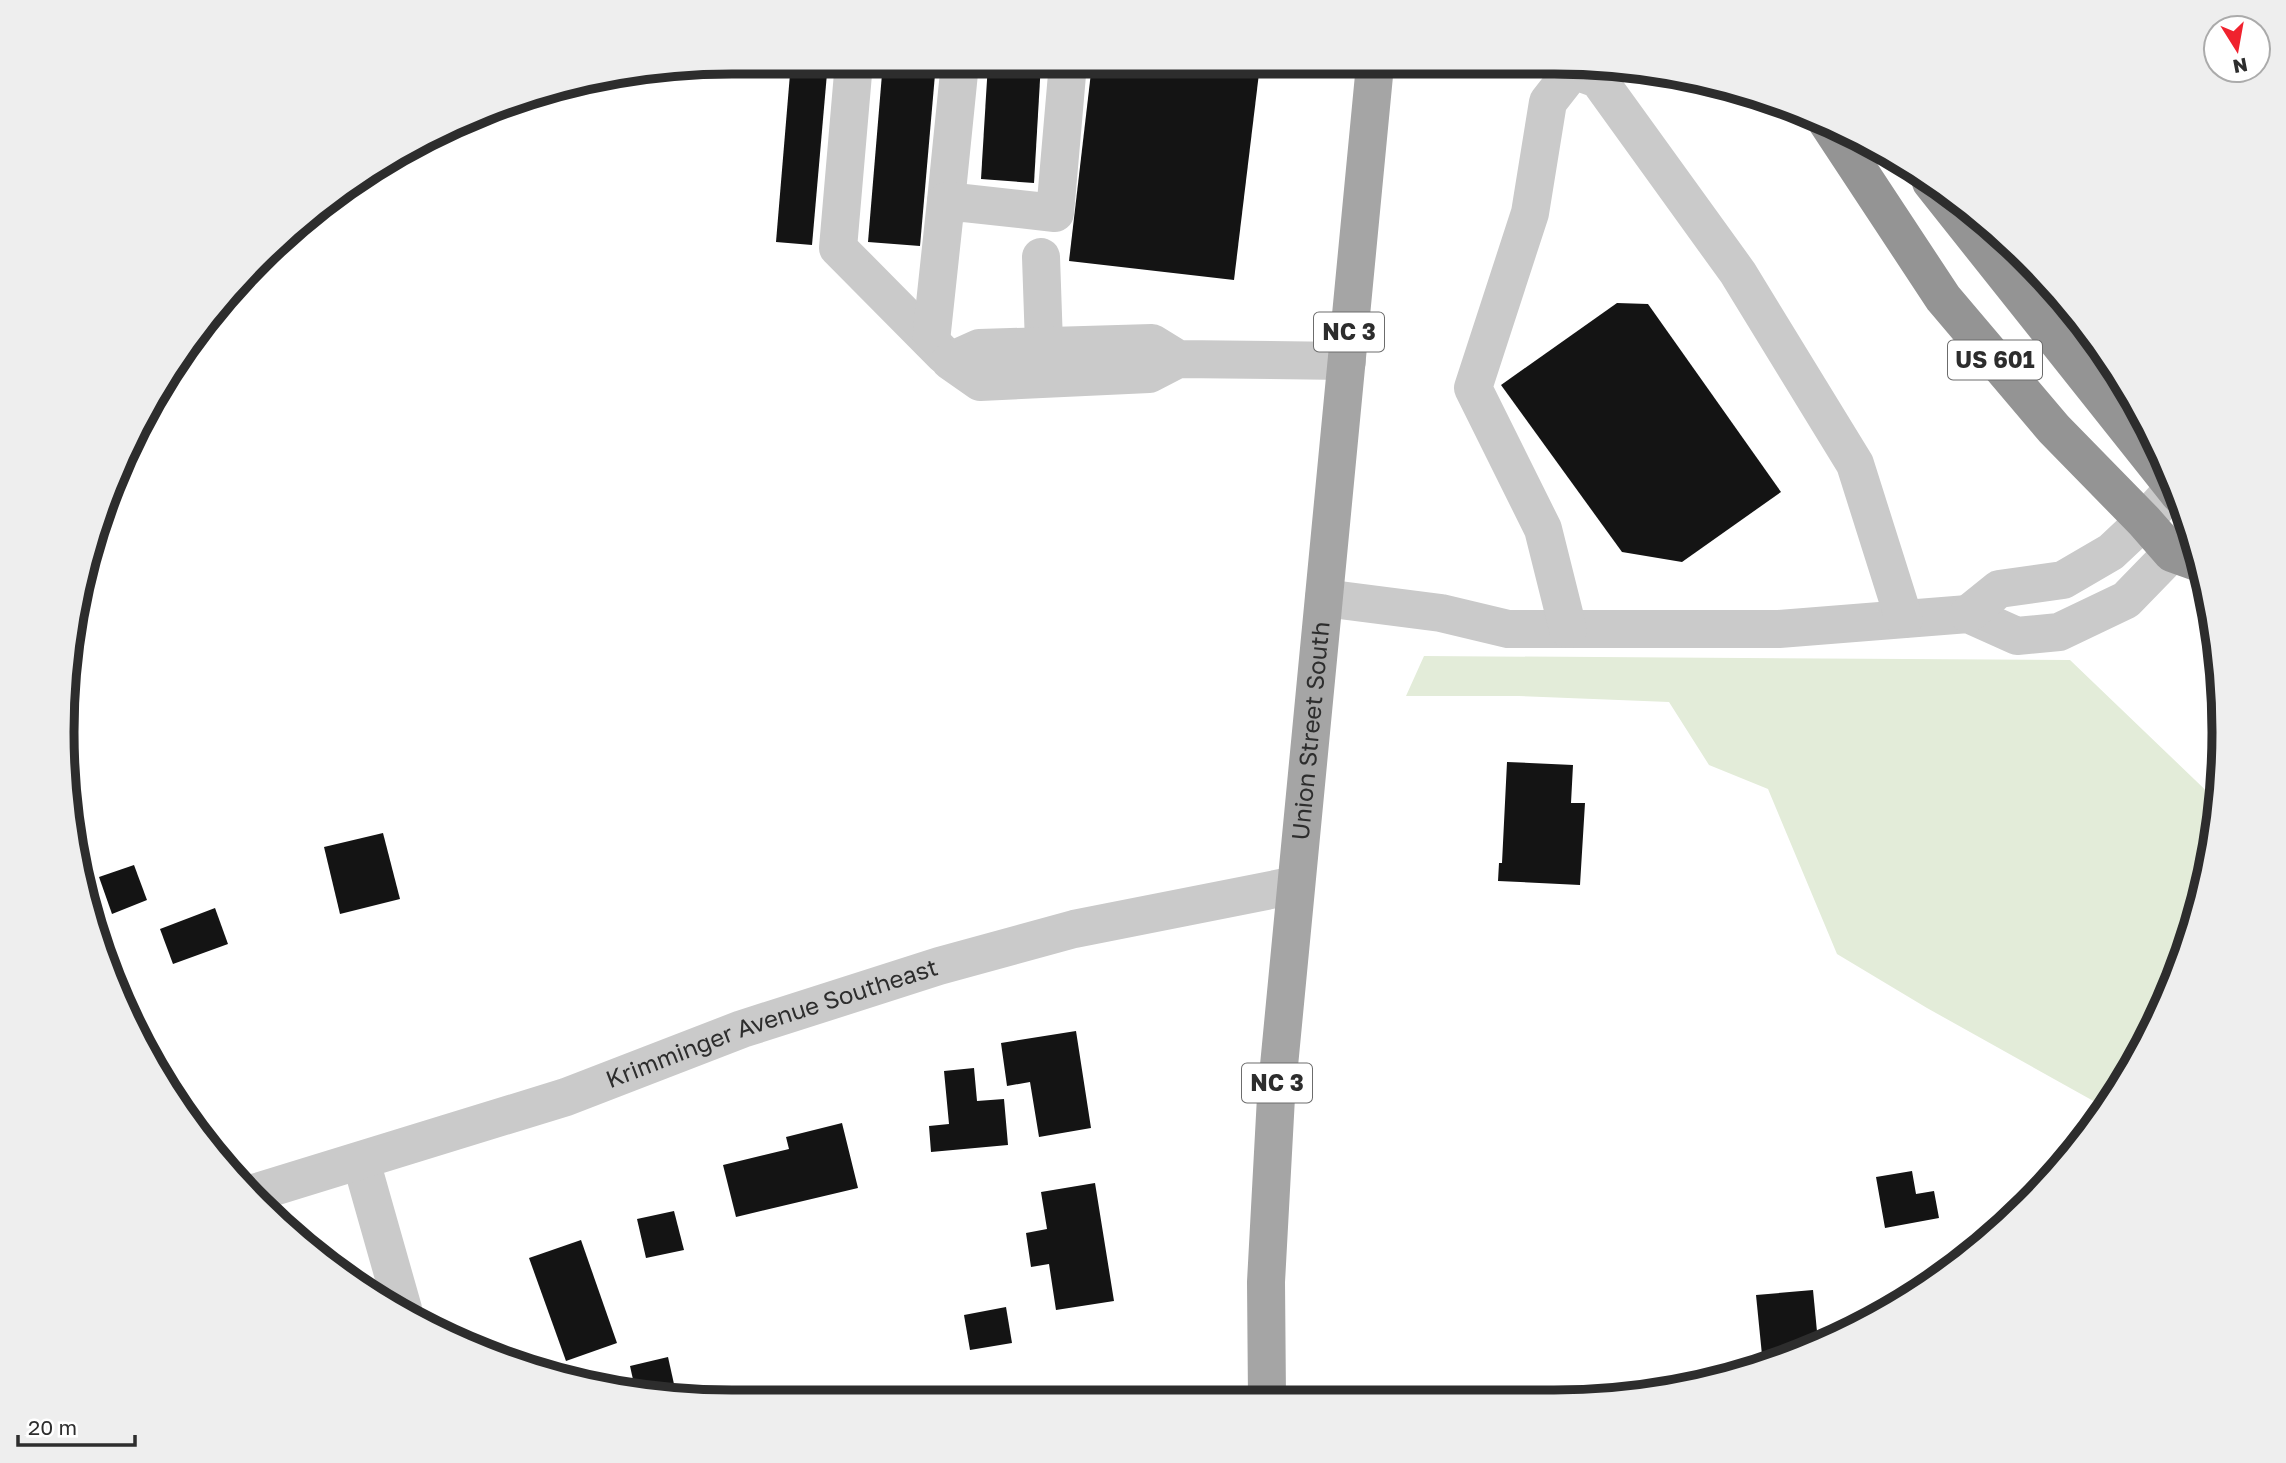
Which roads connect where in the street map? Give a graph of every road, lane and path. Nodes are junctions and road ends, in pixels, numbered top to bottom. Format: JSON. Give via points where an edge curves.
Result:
{"nodes":[{"id":1,"x":853,"y":74,"type":"edge"},
{"id":2,"x":959,"y":74,"type":"edge"},
{"id":3,"x":1067,"y":74,"type":"edge"},
{"id":4,"x":1374,"y":74,"type":"edge"},
{"id":5,"x":1570,"y":74,"type":"edge"},
{"id":6,"x":1586,"y":75,"type":"edge"},
{"id":7,"x":1837,"y":137,"type":"edge"},
{"id":8,"x":946,"y":201,"type":"junction"},
{"id":9,"x":1949,"y":205,"type":"edge"},
{"id":10,"x":1041,"y":257,"type":"dead end"},
{"id":11,"x":940,"y":351,"type":"junction"},
{"id":12,"x":1347,"y":361,"type":"junction"},
{"id":13,"x":1045,"y":363,"type":"junction"},
{"id":14,"x":2155,"y":463,"type":"edge"},
{"id":15,"x":2169,"y":498,"type":"edge"},
{"id":16,"x":2144,"y":522,"type":"junction"},
{"id":17,"x":2186,"y":548,"type":"edge"},
{"id":18,"x":2187,"y":550,"type":"edge"},
{"id":19,"x":1324,"y":598,"type":"junction"},
{"id":20,"x":1968,"y":614,"type":"junction"},
{"id":21,"x":1904,"y":619,"type":"junction"},
{"id":22,"x":1568,"y":629,"type":"junction"},
{"id":23,"x":1296,"y":885,"type":"junction"},
{"id":24,"x":361,"y":1161,"type":"junction"},
{"id":25,"x":261,"y":1191,"type":"edge"},
{"id":26,"x":400,"y":1300,"type":"edge"},
{"id":27,"x":1268,"y":1390,"type":"edge"}],
"edges":[{"from":1,"to":11,"type":"street","via":[[838,248]]},
{"from":2,"to":8,"type":"street"},
{"from":3,"to":8,"type":"street","via":[[1055,213]]},
{"from":4,"to":12,"type":"main road","name":"Union Street South","number":"NC 3"},
{"from":5,"to":22,"type":"street","via":[[1548,102],[1530,213],[1473,388],[1543,529]]},
{"from":6,"to":21,"type":"street","via":[[1598,79],[1738,273],[1855,464]]},
{"from":7,"to":16,"type":"highway","number":"US 601","via":[[1943,298],[2053,429]]},
{"from":8,"to":11,"type":"street"},
{"from":9,"to":14,"type":"highway","number":"US 601"},
{"from":10,"to":13,"type":"street"},
{"from":11,"to":13,"type":"street","via":[[979,348]]},
{"from":12,"to":13,"type":"street","via":[[1178,359],[1152,343]]},
{"from":12,"to":19,"type":"main road","name":"Union Street South","number":"NC 3"},
{"from":15,"to":16,"type":"street"},
{"from":16,"to":17,"type":"highway","number":"US 601"},
{"from":16,"to":20,"type":"street","via":[[2110,552],[2063,580],[1999,589]]},
{"from":18,"to":20,"type":"street","via":[[2126,600],[2059,632],[2017,636]]},
{"from":19,"to":22,"type":"street","via":[[1441,613],[1508,629]]},
{"from":19,"to":23,"type":"main road","name":"Union Street South","number":"NC 3"},
{"from":20,"to":21,"type":"street"},
{"from":21,"to":22,"type":"street","via":[[1779,629]]},
{"from":23,"to":24,"type":"street","name":"Krimminger Avenue Southeast","via":[[1074,929],[939,966],[742,1029],[566,1097]]},
{"from":23,"to":27,"type":"main road","name":"Union Street South","number":"NC 3","via":[[1276,1097],[1266,1282]]},
{"from":24,"to":25,"type":"street","name":"Krimminger Avenue Southeast"},
{"from":24,"to":26,"type":"street"}]}
